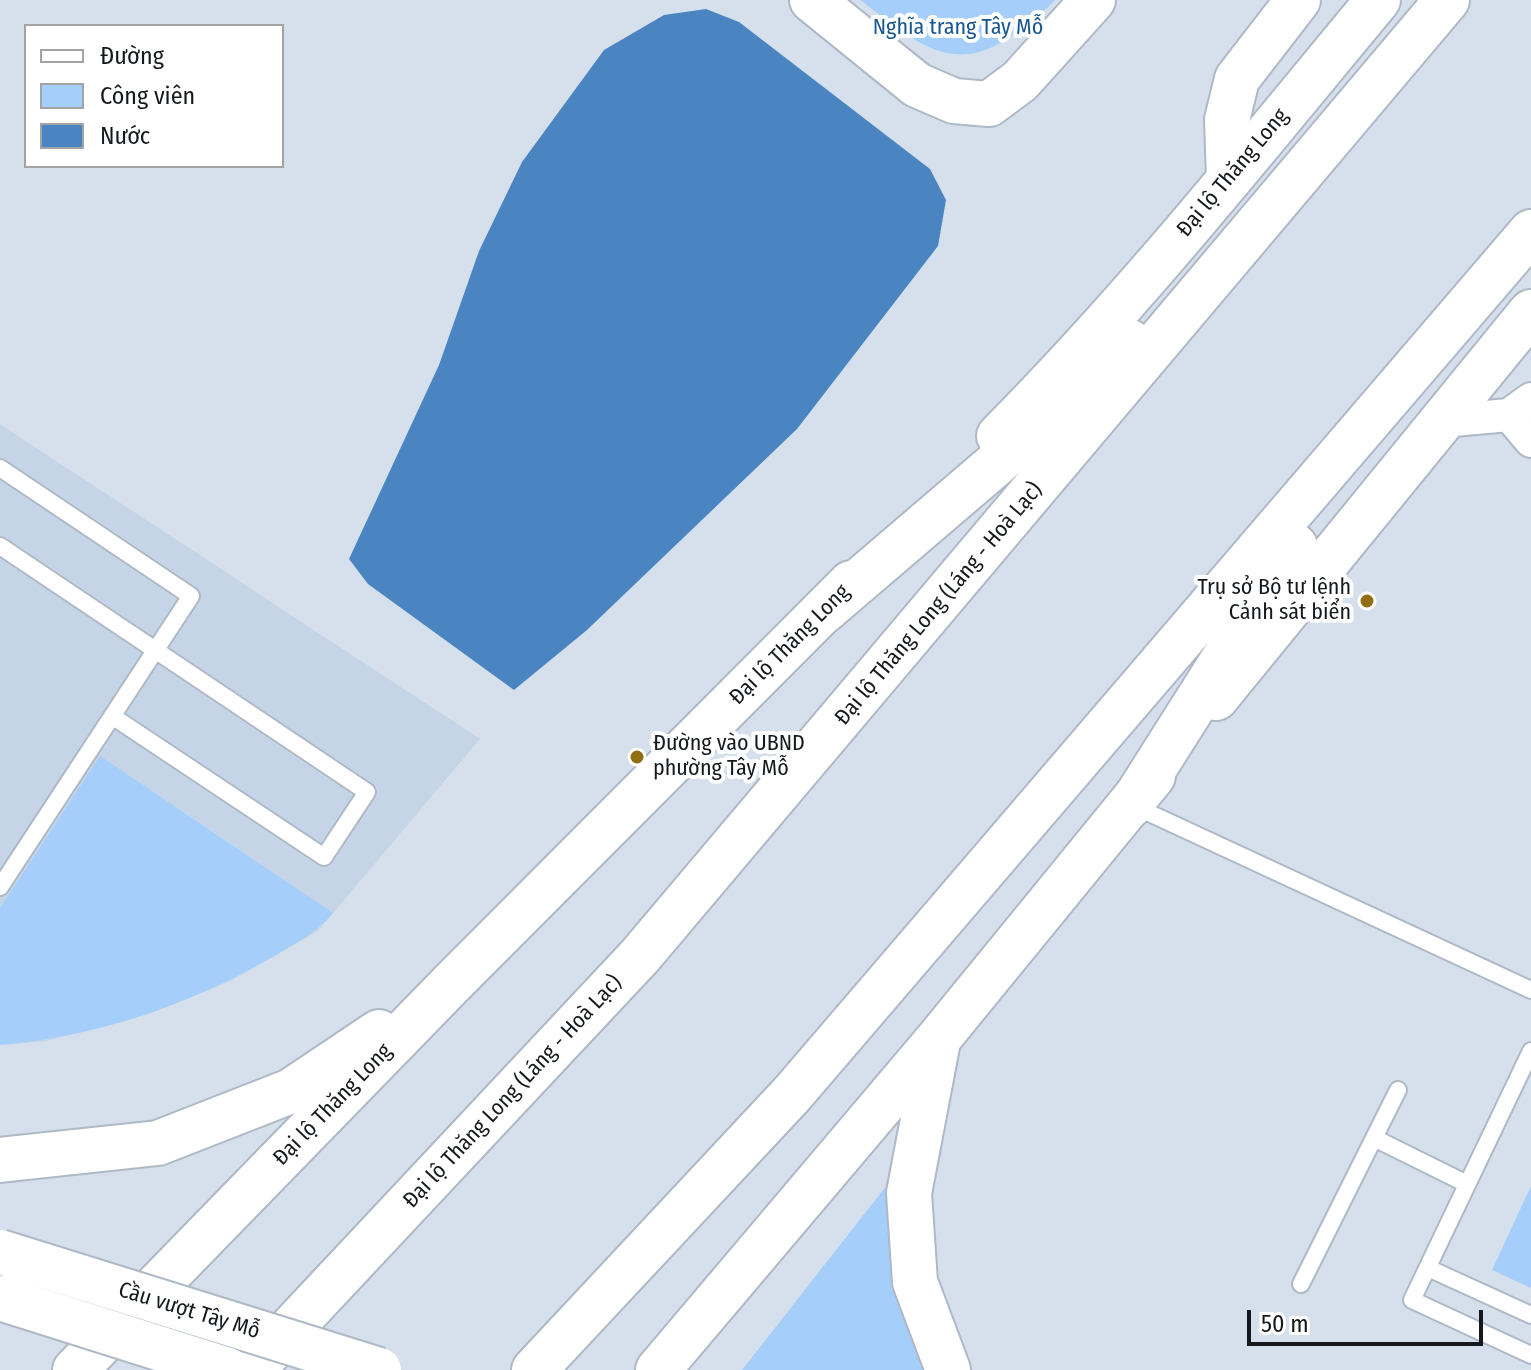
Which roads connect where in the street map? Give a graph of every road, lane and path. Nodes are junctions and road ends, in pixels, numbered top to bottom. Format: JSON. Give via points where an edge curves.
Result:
{"nodes":[{"id":1,"x":812,"y":0,"type":"edge"},
{"id":2,"x":1093,"y":0,"type":"edge"},
{"id":3,"x":1298,"y":0,"type":"edge"},
{"id":4,"x":1378,"y":0,"type":"edge"},
{"id":5,"x":1447,"y":0,"type":"edge"},
{"id":6,"x":1229,"y":179,"type":"junction"},
{"id":7,"x":1262,"y":222,"type":"junction"},
{"id":8,"x":1531,"y":232,"type":"edge"},
{"id":9,"x":1531,"y":312,"type":"edge"},
{"id":10,"x":1430,"y":350,"type":"junction"},
{"id":11,"x":1520,"y":407,"type":"edge"},
{"id":12,"x":1442,"y":421,"type":"junction"},
{"id":13,"x":1531,"y":441,"type":"edge"},
{"id":14,"x":0,"y":468,"type":"edge"},
{"id":15,"x":0,"y":546,"type":"edge"},
{"id":16,"x":824,"y":611,"type":"junction"},
{"id":17,"x":155,"y":650,"type":"junction"},
{"id":18,"x":112,"y":716,"type":"junction"},
{"id":19,"x":1131,"y":805,"type":"junction"},
{"id":20,"x":0,"y":887,"type":"edge"},
{"id":21,"x":451,"y":984,"type":"junction"},
{"id":22,"x":1531,"y":990,"type":"edge"},
{"id":23,"x":939,"y":1038,"type":"junction"},
{"id":24,"x":1531,"y":1051,"type":"edge"},
{"id":25,"x":1398,"y":1090,"type":"dead end"},
{"id":26,"x":1374,"y":1138,"type":"junction"},
{"id":27,"x":0,"y":1160,"type":"edge"},
{"id":28,"x":1467,"y":1184,"type":"junction"},
{"id":29,"x":0,"y":1252,"type":"edge"},
{"id":30,"x":1428,"y":1268,"type":"junction"},
{"id":31,"x":1301,"y":1284,"type":"dead end"},
{"id":32,"x":0,"y":1298,"type":"edge"},
{"id":33,"x":1531,"y":1315,"type":"edge"},
{"id":34,"x":1531,"y":1355,"type":"edge"},
{"id":35,"x":75,"y":1370,"type":"edge"},
{"id":36,"x":228,"y":1370,"type":"edge"},
{"id":37,"x":252,"y":1370,"type":"edge"},
{"id":38,"x":379,"y":1370,"type":"edge"},
{"id":39,"x":534,"y":1370,"type":"edge"},
{"id":40,"x":658,"y":1370,"type":"edge"},
{"id":41,"x":948,"y":1370,"type":"edge"}],
"edges":[{"from":1,"to":2,"type":"main road","via":[[917,85],[954,101],[989,104],[1020,81]]},
{"from":3,"to":6,"type":"main road","via":[[1237,79],[1227,120]]},
{"from":4,"to":6,"type":"main road","name":"Đại lộ Thăng Long"},
{"from":5,"to":7,"type":"main road","name":"Đại lộ Thăng Long (Láng - Hoà Lạc)"},
{"from":6,"to":16,"type":"main road","name":"Đại lộ Thăng Long","via":[[1068,366]]},
{"from":7,"to":16,"type":"main road","via":[[997,463]]},
{"from":7,"to":37,"type":"main road","name":"Đại lộ Thăng Long (Láng - Hoà Lạc)","via":[[640,956]]},
{"from":8,"to":10,"type":"main road"},
{"from":9,"to":12,"type":"main road"},
{"from":10,"to":19,"type":"main road","via":[[1262,593]]},
{"from":10,"to":39,"type":"main road","via":[[792,1094]]},
{"from":11,"to":12,"type":"street"},
{"from":11,"to":13,"type":"street"},
{"from":12,"to":19,"type":"main road"},
{"from":14,"to":17,"type":"lane","via":[[191,596]]},
{"from":15,"to":17,"type":"lane"},
{"from":16,"to":21,"type":"main road","name":"Đại lộ Thăng Long"},
{"from":17,"to":18,"type":"lane"},
{"from":17,"to":18,"type":"lane","via":[[367,792],[324,857]]},
{"from":18,"to":20,"type":"lane"},
{"from":19,"to":22,"type":"lane"},
{"from":19,"to":23,"type":"main road"},
{"from":21,"to":27,"type":"main road","via":[[291,1091],[202,1126],[158,1143]]},
{"from":21,"to":35,"type":"main road","name":"Đại lộ Thăng Long"},
{"from":23,"to":40,"type":"main road"},
{"from":23,"to":41,"type":"main road","via":[[909,1193],[915,1282]]},
{"from":24,"to":28,"type":"lane"},
{"from":25,"to":26,"type":"lane"},
{"from":26,"to":28,"type":"lane"},
{"from":26,"to":31,"type":"lane"},
{"from":28,"to":30,"type":"lane"},
{"from":29,"to":38,"type":"main road","name":"Cầu vượt Tây Mỗ","bridge":true},
{"from":30,"to":33,"type":"lane"},
{"from":30,"to":34,"type":"lane","via":[[1412,1300]]},
{"from":32,"to":36,"type":"main road","name":"Cầu vượt Tây Mỗ","bridge":true}]}
